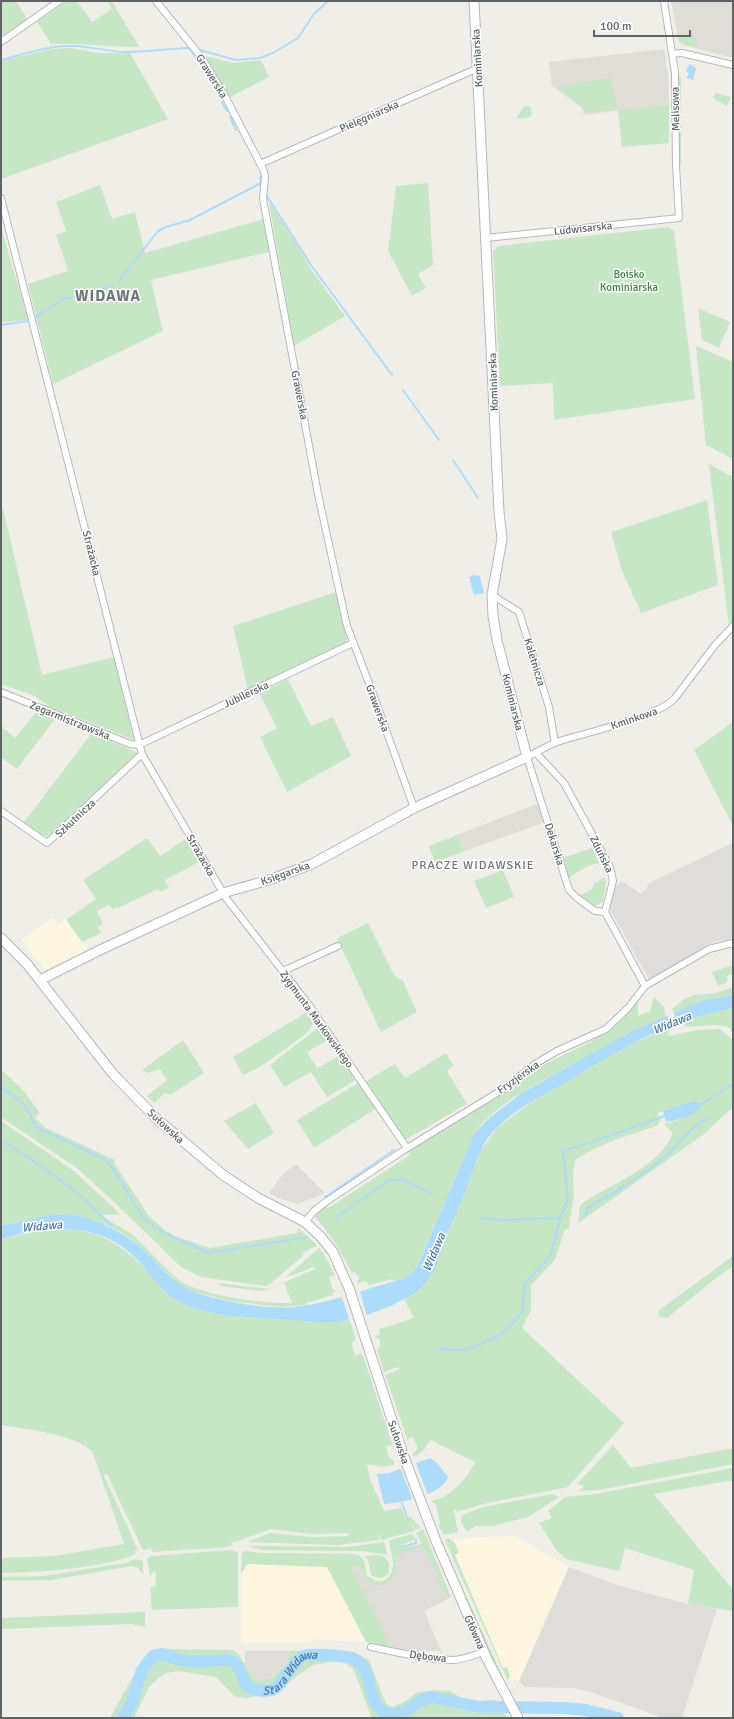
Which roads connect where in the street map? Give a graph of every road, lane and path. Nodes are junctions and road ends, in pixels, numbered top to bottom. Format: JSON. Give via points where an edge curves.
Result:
{"nodes":[{"id":1,"x":59,"y":1,"type":"edge"},
{"id":2,"x":156,"y":1,"type":"edge"},
{"id":3,"x":474,"y":1,"type":"edge"},
{"id":4,"x":664,"y":1,"type":"edge"},
{"id":5,"x":1,"y":42,"type":"edge"},
{"id":6,"x":672,"y":54,"type":"junction"},
{"id":7,"x":733,"y":65,"type":"edge"},
{"id":8,"x":478,"y":68,"type":"junction"},
{"id":9,"x":260,"y":164,"type":"junction"},
{"id":10,"x":1,"y":198,"type":"edge"},
{"id":11,"x":679,"y":218,"type":"joint"},
{"id":12,"x":486,"y":238,"type":"junction"},
{"id":13,"x":492,"y":595,"type":"junction"},
{"id":14,"x":733,"y":626,"type":"edge"},
{"id":15,"x":354,"y":643,"type":"junction"},
{"id":16,"x":1,"y":692,"type":"edge"},
{"id":17,"x":555,"y":740,"type":"junction"},
{"id":18,"x":138,"y":745,"type":"junction"},
{"id":19,"x":536,"y":753,"type":"junction"},
{"id":20,"x":142,"y":754,"type":"junction"},
{"id":21,"x":527,"y":757,"type":"junction"},
{"id":22,"x":414,"y":808,"type":"junction"},
{"id":23,"x":1,"y":811,"type":"edge"},
{"id":24,"x":223,"y":893,"type":"junction"},
{"id":25,"x":605,"y":912,"type":"junction"},
{"id":26,"x":1,"y":938,"type":"edge"},
{"id":27,"x":733,"y":943,"type":"edge"},
{"id":28,"x":338,"y":946,"type":"dead end"},
{"id":29,"x":283,"y":971,"type":"junction"},
{"id":30,"x":40,"y":980,"type":"junction"},
{"id":31,"x":645,"y":986,"type":"junction"},
{"id":32,"x":407,"y":1148,"type":"junction"},
{"id":33,"x":305,"y":1222,"type":"junction"},
{"id":34,"x":437,"y":1544,"type":"joint"},
{"id":35,"x":371,"y":1646,"type":"dead end"},
{"id":36,"x":484,"y":1652,"type":"junction"},
{"id":37,"x":518,"y":1718,"type":"edge"}],
"edges":[{"from":1,"to":5,"type":"street"},
{"from":2,"to":9,"type":"street","name":"Grawerska","via":[[215,78]]},
{"from":3,"to":8,"type":"street","name":"Kominiarska"},
{"from":4,"to":6,"type":"street","name":"Melisowa"},
{"from":6,"to":7,"type":"street","via":[[682,53]]},
{"from":6,"to":11,"type":"street","name":"Melisowa","via":[[675,73]]},
{"from":8,"to":9,"type":"street","name":"Pielęgniarska"},
{"from":8,"to":12,"type":"street","name":"Kominiarska"},
{"from":9,"to":15,"type":"street","name":"Grawerska","via":[[265,177],[263,199],[319,499],[347,626]]},
{"from":10,"to":18,"type":"street","name":"Strażacka","via":[[89,539]]},
{"from":11,"to":12,"type":"street","name":"Ludwisarska"},
{"from":12,"to":13,"type":"street","name":"Kominiarska","via":[[502,539]]},
{"from":13,"to":17,"type":"street","name":"Kaletnicza","via":[[519,612],[549,707]]},
{"from":13,"to":21,"type":"street","name":"Kominiarska","via":[[497,640]]},
{"from":14,"to":17,"type":"street","name":"Kminkowa","via":[[668,705],[627,721]]},
{"from":15,"to":18,"type":"street","name":"Jubilerska"},
{"from":15,"to":22,"type":"street","name":"Grawerska"},
{"from":16,"to":18,"type":"street","name":"Zegarmistrzowska"},
{"from":17,"to":19,"type":"street","name":"Kminkowa"},
{"from":18,"to":20,"type":"street","name":"Strażacka"},
{"from":19,"to":21,"type":"street","name":"Kminkowa"},
{"from":19,"to":25,"type":"street","name":"Zduńska","via":[[564,783],[610,867],[612,881]]},
{"from":20,"to":23,"type":"street","name":"Szkutnicza","via":[[47,843]]},
{"from":20,"to":24,"type":"street","name":"Strażacka"},
{"from":21,"to":22,"type":"street","name":"Księgarska"},
{"from":21,"to":25,"type":"street","name":"Dekarska","via":[[567,886],[577,898],[595,911]]},
{"from":22,"to":24,"type":"street","name":"Księgarska","via":[[312,864]]},
{"from":24,"to":29,"type":"street","name":"Zygmunta Markowskiego"},
{"from":24,"to":30,"type":"street","name":"Księgarska"},
{"from":25,"to":31,"type":"street"},
{"from":26,"to":30,"type":"street","name":"Sułowska"},
{"from":27,"to":31,"type":"street","name":"Fryzjerska","via":[[709,949]]},
{"from":28,"to":29,"type":"street"},
{"from":29,"to":32,"type":"street","name":"Zygmunta Markowskiego"},
{"from":30,"to":33,"type":"street","name":"Sułowska","via":[[113,1074],[175,1136],[242,1188]]},
{"from":31,"to":32,"type":"street","name":"Fryzjerska","via":[[624,1013],[606,1029],[546,1058],[505,1088]]},
{"from":32,"to":33,"type":"street","name":"Fryzjerska","via":[[314,1211]]},
{"from":33,"to":34,"type":"street","name":"Sułowska","via":[[332,1252],[349,1288],[404,1457]]},
{"from":34,"to":36,"type":"street","name":"Główna"},
{"from":35,"to":36,"type":"street","name":"Dębowa","via":[[455,1660]]},
{"from":36,"to":37,"type":"street","name":"Główna"}]}
